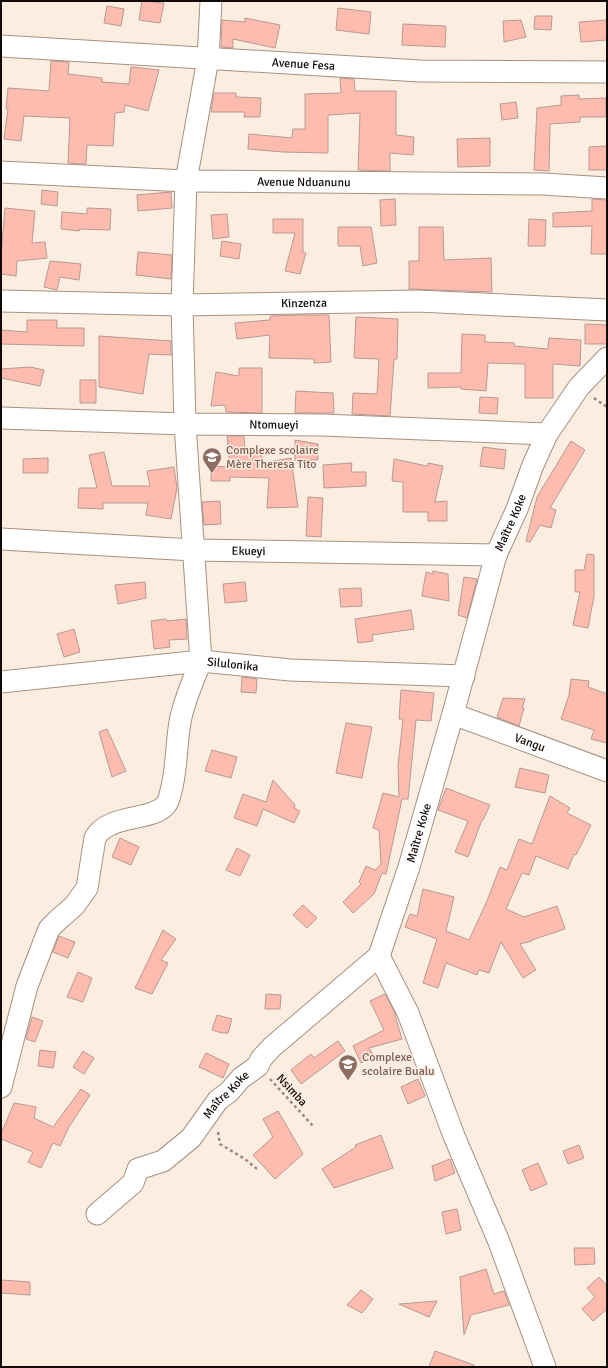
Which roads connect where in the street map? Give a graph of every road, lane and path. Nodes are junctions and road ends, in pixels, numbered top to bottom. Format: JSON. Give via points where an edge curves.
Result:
{"nodes":[{"id":1,"x":211,"y":1,"type":"edge"},
{"id":2,"x":1,"y":46,"type":"edge"},
{"id":3,"x":208,"y":59,"type":"junction"},
{"id":4,"x":607,"y":72,"type":"edge"},
{"id":5,"x":1,"y":172,"type":"edge"},
{"id":6,"x":186,"y":181,"type":"junction"},
{"id":7,"x":607,"y":188,"type":"edge"},
{"id":8,"x":1,"y":301,"type":"edge"},
{"id":9,"x":182,"y":305,"type":"junction"},
{"id":10,"x":607,"y":310,"type":"edge"},
{"id":11,"x":607,"y":358,"type":"edge"},
{"id":12,"x":1,"y":418,"type":"edge"},
{"id":13,"x":185,"y":424,"type":"junction"},
{"id":14,"x":547,"y":434,"type":"junction"},
{"id":15,"x":1,"y":539,"type":"edge"},
{"id":16,"x":193,"y":550,"type":"junction"},
{"id":17,"x":496,"y":555,"type":"junction"},
{"id":18,"x":201,"y":661,"type":"junction"},
{"id":19,"x":464,"y":676,"type":"junction"},
{"id":20,"x":1,"y":682,"type":"edge"},
{"id":21,"x":454,"y":714,"type":"junction"},
{"id":22,"x":607,"y":771,"type":"edge"},
{"id":23,"x":379,"y":956,"type":"junction"},
{"id":24,"x":258,"y":1066,"type":"junction"},
{"id":25,"x":1,"y":1087,"type":"edge"},
{"id":26,"x":208,"y":1114,"type":"junction"},
{"id":27,"x":313,"y":1126,"type":"dead end"},
{"id":28,"x":257,"y":1169,"type":"dead end"},
{"id":29,"x":97,"y":1214,"type":"dead end"},
{"id":30,"x":545,"y":1367,"type":"edge"}],
"edges":[{"from":1,"to":3,"type":"street"},
{"from":2,"to":3,"type":"street","name":"Avenue Fesa"},
{"from":3,"to":4,"type":"street","name":"Avenue Fesa","via":[[420,71]]},
{"from":3,"to":6,"type":"street"},
{"from":5,"to":6,"type":"street","name":"Avenue Nduanunu"},
{"from":6,"to":7,"type":"street","name":"Avenue Nduanunu","via":[[543,184]]},
{"from":6,"to":9,"type":"street"},
{"from":8,"to":9,"type":"street","name":"Kinzenza"},
{"from":9,"to":10,"type":"street","name":"Kinzenza","via":[[418,301]]},
{"from":9,"to":13,"type":"street"},
{"from":11,"to":14,"type":"street","name":"Maître Koke","via":[[579,387]]},
{"from":12,"to":13,"type":"street","name":"Ntomueyi"},
{"from":13,"to":14,"type":"street","name":"Ntomueyi","via":[[322,425]]},
{"from":13,"to":16,"type":"street"},
{"from":14,"to":17,"type":"street","name":"Maître Koke"},
{"from":15,"to":16,"type":"street","name":"Ekueyi"},
{"from":16,"to":17,"type":"street","name":"Ekueyi"},
{"from":16,"to":18,"type":"street"},
{"from":17,"to":19,"type":"street","name":"Maître Koke"},
{"from":18,"to":19,"type":"street","name":"Silulonika","via":[[290,670]]},
{"from":18,"to":20,"type":"street","name":"Silulonika"},
{"from":18,"to":25,"type":"street","via":[[180,721],[175,777],[167,803],[156,812],[108,825],[99,831],[95,838],[86,888],[74,906],[49,930],[27,986]]},
{"from":19,"to":21,"type":"street","name":"Maître Koke"},
{"from":21,"to":22,"type":"street","name":"Vangu"},
{"from":21,"to":23,"type":"street","name":"Maître Koke","via":[[409,867]]},
{"from":23,"to":24,"type":"street","name":"Maître Koke","via":[[272,1047]]},
{"from":23,"to":30,"type":"street","via":[[408,1013],[454,1136],[499,1242]]},
{"from":24,"to":26,"type":"street","name":"Maître Koke","via":[[218,1100]]},
{"from":24,"to":27,"type":"path","name":"Nsimba"},
{"from":26,"to":28,"type":"path","via":[[216,1119],[220,1144]]},
{"from":26,"to":29,"type":"street","name":"Maître Koke","via":[[191,1138],[163,1161],[138,1169],[133,1183]]}]}
